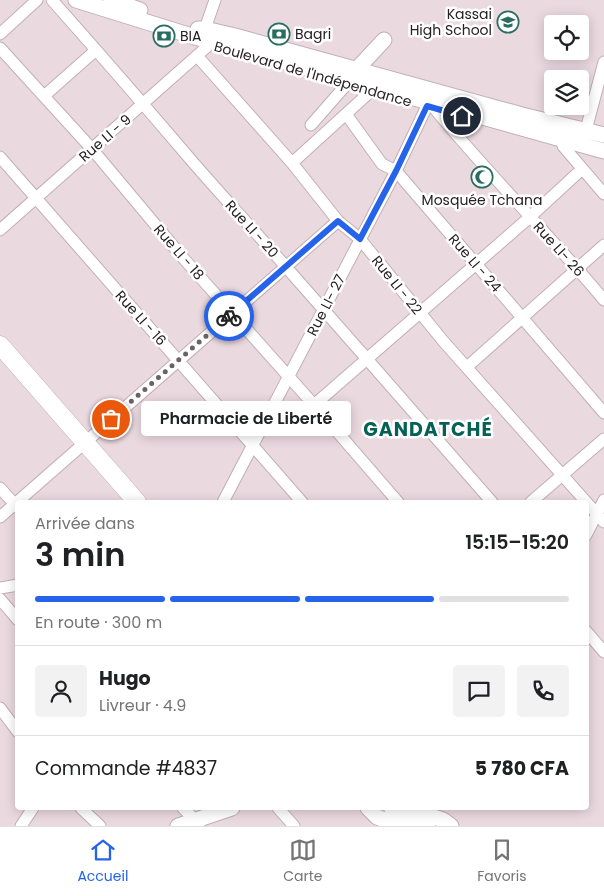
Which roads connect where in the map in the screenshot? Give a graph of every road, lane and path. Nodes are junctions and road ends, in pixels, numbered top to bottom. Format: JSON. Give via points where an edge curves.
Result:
{"nodes":[{"id":1,"x":37,"y":0,"type":"edge"},
{"id":2,"x":52,"y":0,"type":"edge"},
{"id":3,"x":76,"y":0,"type":"edge"},
{"id":4,"x":111,"y":0,"type":"edge"},
{"id":5,"x":215,"y":0,"type":"edge"},
{"id":6,"x":200,"y":31,"type":"junction"},
{"id":7,"x":0,"y":34,"type":"edge"},
{"id":8,"x":384,"y":40,"type":"dead end"},
{"id":9,"x":210,"y":45,"type":"junction"},
{"id":10,"x":0,"y":48,"type":"edge"},
{"id":11,"x":96,"y":50,"type":"junction"},
{"id":12,"x":198,"y":57,"type":"junction"},
{"id":13,"x":604,"y":62,"type":"edge"},
{"id":14,"x":357,"y":69,"type":"junction"},
{"id":15,"x":346,"y":85,"type":"junction"},
{"id":16,"x":370,"y":92,"type":"junction"},
{"id":17,"x":44,"y":96,"type":"junction"},
{"id":18,"x":144,"y":104,"type":"junction"},
{"id":19,"x":431,"y":107,"type":"junction"},
{"id":20,"x":462,"y":107,"type":"junction"},
{"id":21,"x":346,"y":114,"type":"junction"},
{"id":22,"x":522,"y":115,"type":"junction"},
{"id":23,"x":311,"y":125,"type":"dead end"},
{"id":24,"x":586,"y":130,"type":"junction"},
{"id":25,"x":604,"y":135,"type":"edge"},
{"id":26,"x":604,"y":142,"type":"edge"},
{"id":27,"x":563,"y":146,"type":"junction"},
{"id":28,"x":92,"y":149,"type":"junction"},
{"id":29,"x":602,"y":155,"type":"edge"},
{"id":30,"x":0,"y":157,"type":"edge"},
{"id":31,"x":292,"y":163,"type":"junction"},
{"id":32,"x":582,"y":169,"type":"junction"},
{"id":33,"x":396,"y":171,"type":"junction"},
{"id":34,"x":604,"y":194,"type":"edge"},
{"id":35,"x":36,"y":199,"type":"junction"},
{"id":36,"x":530,"y":217,"type":"junction"},
{"id":37,"x":338,"y":221,"type":"junction"},
{"id":38,"x":0,"y":230,"type":"edge"},
{"id":39,"x":360,"y":239,"type":"junction"},
{"id":40,"x":604,"y":245,"type":"edge"},
{"id":41,"x":475,"y":263,"type":"junction"},
{"id":42,"x":286,"y":267,"type":"junction"},
{"id":43,"x":578,"y":269,"type":"junction"},
{"id":44,"x":604,"y":300,"type":"edge"},
{"id":45,"x":322,"y":310,"type":"junction"},
{"id":46,"x":232,"y":313,"type":"junction"},
{"id":47,"x":420,"y":313,"type":"junction"},
{"id":48,"x":522,"y":317,"type":"junction"},
{"id":49,"x":0,"y":345,"type":"edge"},
{"id":50,"x":368,"y":358,"type":"junction"},
{"id":51,"x":178,"y":360,"type":"junction"},
{"id":52,"x":467,"y":367,"type":"junction"},
{"id":53,"x":289,"y":377,"type":"junction"},
{"id":54,"x":314,"y":405,"type":"junction"},
{"id":55,"x":604,"y":414,"type":"edge"},
{"id":56,"x":604,"y":439,"type":"edge"},
{"id":57,"x":84,"y":442,"type":"junction"},
{"id":58,"x":253,"y":446,"type":"junction"},
{"id":59,"x":563,"y":475,"type":"junction"},
{"id":60,"x":0,"y":488,"type":"edge"},
{"id":61,"x":22,"y":500,"type":"edge"},
{"id":62,"x":135,"y":500,"type":"edge"},
{"id":63,"x":224,"y":500,"type":"edge"},
{"id":64,"x":300,"y":500,"type":"edge"},
{"id":65,"x":396,"y":500,"type":"edge"},
{"id":66,"x":490,"y":500,"type":"edge"},
{"id":67,"x":532,"y":500,"type":"edge"},
{"id":68,"x":585,"y":500,"type":"edge"},
{"id":69,"x":604,"y":500,"type":"edge"},
{"id":70,"x":15,"y":505,"type":"edge"},
{"id":71,"x":589,"y":505,"type":"edge"},
{"id":72,"x":15,"y":507,"type":"edge"},
{"id":73,"x":0,"y":517,"type":"edge"},
{"id":74,"x":600,"y":518,"type":"edge"},
{"id":75,"x":589,"y":532,"type":"edge"},
{"id":76,"x":15,"y":586,"type":"edge"},
{"id":77,"x":0,"y":588,"type":"edge"},
{"id":78,"x":0,"y":599,"type":"edge"},
{"id":79,"x":15,"y":616,"type":"edge"},
{"id":80,"x":589,"y":634,"type":"edge"},
{"id":81,"x":604,"y":652,"type":"edge"},
{"id":82,"x":0,"y":708,"type":"edge"},
{"id":83,"x":15,"y":728,"type":"edge"},
{"id":84,"x":32,"y":810,"type":"edge"},
{"id":85,"x":83,"y":810,"type":"edge"},
{"id":86,"x":185,"y":810,"type":"edge"},
{"id":87,"x":227,"y":810,"type":"edge"},
{"id":88,"x":280,"y":810,"type":"edge"},
{"id":89,"x":370,"y":810,"type":"edge"},
{"id":90,"x":383,"y":810,"type":"edge"},
{"id":91,"x":403,"y":817,"type":"edge"},
{"id":92,"x":198,"y":823,"type":"edge"},
{"id":93,"x":21,"y":826,"type":"edge"},
{"id":94,"x":100,"y":826,"type":"edge"},
{"id":95,"x":178,"y":826,"type":"edge"},
{"id":96,"x":294,"y":826,"type":"edge"},
{"id":97,"x":426,"y":826,"type":"edge"},
{"id":98,"x":451,"y":826,"type":"edge"}],
"edges":[{"from":1,"to":7,"type":"street"},
{"from":2,"to":11,"type":"street","name":"Rue LI - 20"},
{"from":3,"to":6,"type":"main road","name":"Boulevard de l'Indépendance"},
{"from":4,"to":6,"type":"main road","name":"Boulevard de l'Indépendance"},
{"from":5,"to":6,"type":"street"},
{"from":6,"to":9,"type":"main road","name":"Boulevard de l'Indépendance"},
{"from":6,"to":14,"type":"main road","name":"Boulevard de l'Indépendance"},
{"from":6,"to":20,"type":"main road","name":"Boulevard de l'Indépendance"},
{"from":8,"to":14,"type":"main road"},
{"from":9,"to":12,"type":"street","name":"Rue LI - 9"},
{"from":9,"to":15,"type":"main road","name":"Boulevard de l'Indépendance"},
{"from":10,"to":17,"type":"street","name":"Rue LI - 18"},
{"from":11,"to":17,"type":"street"},
{"from":11,"to":18,"type":"street","name":"Rue LI - 20"},
{"from":12,"to":18,"type":"street","name":"Rue LI - 9"},
{"from":12,"to":31,"type":"street","name":"Rue LI - 22"},
{"from":13,"to":24,"type":"street"},
{"from":14,"to":22,"type":"main road","name":"Boulevard de l'Indépendance"},
{"from":15,"to":16,"type":"main road","name":"Boulevard de l'Indépendance"},
{"from":15,"to":23,"type":"street"},
{"from":16,"to":19,"type":"main road","name":"Boulevard de l'Indépendance"},
{"from":16,"to":21,"type":"street"},
{"from":17,"to":28,"type":"street","name":"Rue LI - 18"},
{"from":18,"to":28,"type":"street","name":"Rue LI - 9"},
{"from":18,"to":42,"type":"street","name":"Rue LI - 20"},
{"from":19,"to":27,"type":"main road","name":"Boulevard de l'Indépendance"},
{"from":19,"to":33,"type":"street","name":"Rue LI- 27"},
{"from":19,"to":36,"type":"street","name":"Rue LI- 26"},
{"from":20,"to":22,"type":"main road"},
{"from":20,"to":26,"type":"main road"},
{"from":20,"to":29,"type":"main road"},
{"from":21,"to":31,"type":"street"},
{"from":21,"to":33,"type":"street","name":"Rue LI - 24","via":[[382,164]]},
{"from":22,"to":24,"type":"main road","name":"Boulevard de l'Indépendance"},
{"from":24,"to":25,"type":"main road","name":"Boulevard de l'Indépendance"},
{"from":27,"to":29,"type":"main road","name":"Boulevard de l'Indépendance"},
{"from":27,"to":32,"type":"street"},
{"from":28,"to":35,"type":"street","name":"Rue LI - 9"},
{"from":28,"to":46,"type":"street","name":"Rue LI - 18"},
{"from":30,"to":35,"type":"street","name":"Rue LI - 16"},
{"from":31,"to":37,"type":"street","name":"Rue LI - 22"},
{"from":32,"to":34,"type":"street"},
{"from":32,"to":36,"type":"street"},
{"from":33,"to":39,"type":"street","name":"Rue LI- 27"},
{"from":33,"to":41,"type":"street","name":"Rue LI - 24"},
{"from":35,"to":38,"type":"street","name":"Rue LI - 9"},
{"from":35,"to":51,"type":"street","name":"Rue LI - 16"},
{"from":36,"to":41,"type":"street"},
{"from":36,"to":43,"type":"street","name":"Rue LI- 26"},
{"from":37,"to":39,"type":"street","name":"Rue LI - 22"},
{"from":37,"to":42,"type":"street"},
{"from":39,"to":45,"type":"street","name":"Rue LI- 27"},
{"from":39,"to":47,"type":"street","name":"Rue LI - 22"},
{"from":40,"to":43,"type":"street"},
{"from":41,"to":47,"type":"street"},
{"from":41,"to":48,"type":"street","name":"Rue LI - 24"},
{"from":42,"to":45,"type":"street","name":"Rue LI - 20"},
{"from":42,"to":46,"type":"street"},
{"from":43,"to":44,"type":"street","name":"Rue LI- 26"},
{"from":43,"to":48,"type":"street"},
{"from":45,"to":50,"type":"street","name":"Rue LI - 20"},
{"from":45,"to":53,"type":"street","name":"Rue LI- 27"},
{"from":46,"to":51,"type":"street"},
{"from":46,"to":53,"type":"street","name":"Rue LI - 18"},
{"from":47,"to":50,"type":"street"},
{"from":47,"to":52,"type":"street","name":"Rue LI - 22"},
{"from":48,"to":52,"type":"street"},
{"from":48,"to":55,"type":"street","name":"Rue LI - 24"},
{"from":49,"to":57,"type":"highway"},
{"from":50,"to":54,"type":"street"},
{"from":50,"to":66,"type":"street","name":"Rue LI - 20"},
{"from":51,"to":57,"type":"street"},
{"from":51,"to":58,"type":"street","name":"Rue LI - 16"},
{"from":52,"to":59,"type":"street","name":"Rue LI - 22"},
{"from":53,"to":54,"type":"street","name":"Rue LI - 18"},
{"from":53,"to":58,"type":"street","name":"Rue LI- 27"},
{"from":54,"to":65,"type":"street","name":"Rue LI - 18"},
{"from":56,"to":59,"type":"street"},
{"from":57,"to":61,"type":"street"},
{"from":57,"to":62,"type":"highway"},
{"from":58,"to":63,"type":"street","name":"Rue LI- 27"},
{"from":58,"to":64,"type":"street","name":"Rue LI - 16"},
{"from":59,"to":67,"type":"street"},
{"from":59,"to":68,"type":"street","name":"Rue LI - 22"},
{"from":60,"to":70,"type":"street"},
{"from":69,"to":74,"type":"street"},
{"from":71,"to":74,"type":"street","name":"Rue LI - 22"},
{"from":72,"to":73,"type":"street"},
{"from":74,"to":75,"type":"street"},
{"from":76,"to":77,"type":"street"},
{"from":78,"to":79,"type":"street"},
{"from":80,"to":81,"type":"street"},
{"from":82,"to":83,"type":"street"},
{"from":84,"to":93,"type":"street"},
{"from":85,"to":94,"type":"street"},
{"from":86,"to":92,"type":"street"},
{"from":87,"to":92,"type":"main road"},
{"from":88,"to":96,"type":"street"},
{"from":89,"to":91,"type":"main road","via":[[377,817]]},
{"from":90,"to":91,"type":"main road"},
{"from":91,"to":97,"type":"highway"},
{"from":91,"to":98,"type":"main road","via":[[439,819]]},
{"from":92,"to":95,"type":"main road"}]}
